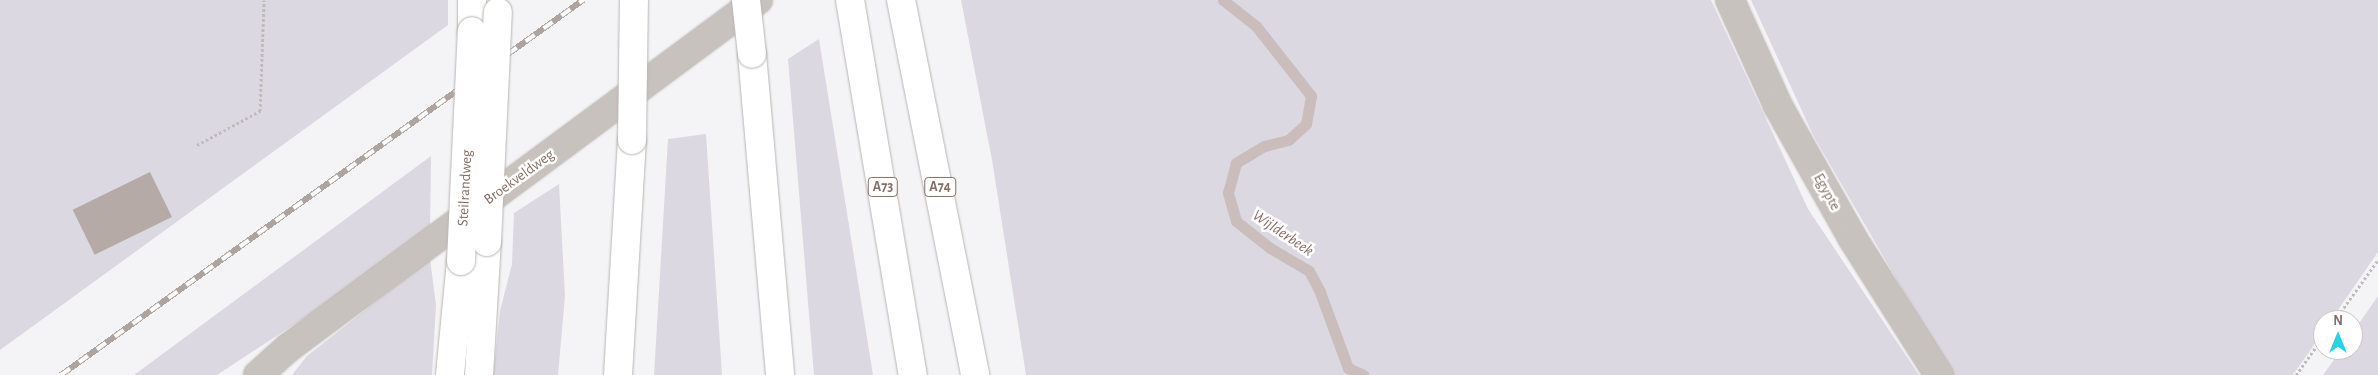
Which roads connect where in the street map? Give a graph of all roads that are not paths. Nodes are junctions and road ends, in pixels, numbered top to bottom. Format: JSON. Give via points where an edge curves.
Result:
{"nodes":[{"id":1,"x":472,"y":0,"type":"edge"},
{"id":2,"x":634,"y":0,"type":"edge"},
{"id":3,"x":746,"y":0,"type":"edge"},
{"id":4,"x":758,"y":0,"type":"edge"},
{"id":5,"x":850,"y":0,"type":"edge"},
{"id":6,"x":901,"y":0,"type":"edge"},
{"id":7,"x":1730,"y":0,"type":"edge"},
{"id":8,"x":498,"y":6,"type":"edge"},
{"id":9,"x":258,"y":375,"type":"edge"},
{"id":10,"x":450,"y":375,"type":"edge"},
{"id":11,"x":480,"y":375,"type":"edge"},
{"id":12,"x":618,"y":375,"type":"edge"},
{"id":13,"x":780,"y":375,"type":"edge"},
{"id":14,"x":913,"y":375,"type":"edge"},
{"id":15,"x":975,"y":375,"type":"edge"},
{"id":16,"x":1939,"y":375,"type":"edge"}],
"edges":[{"from":1,"to":10,"type":"main road","name":"Steilrandweg","bridge":true,"via":[[461,261]]},
{"from":2,"to":12,"type":"main road","bridge":true,"via":[[632,140]]},
{"from":3,"to":13,"type":"main road","bridge":true},
{"from":4,"to":9,"type":"street","name":"Broekveldweg","via":[[296,342]]},
{"from":5,"to":14,"type":"main road","number":"A73"},
{"from":6,"to":15,"type":"main road","number":"A74"},
{"from":7,"to":16,"type":"street","name":"Egypte","via":[[1783,114],[1853,239]]},
{"from":8,"to":11,"type":"main road","name":"Steilrandweg","bridge":true}]}
